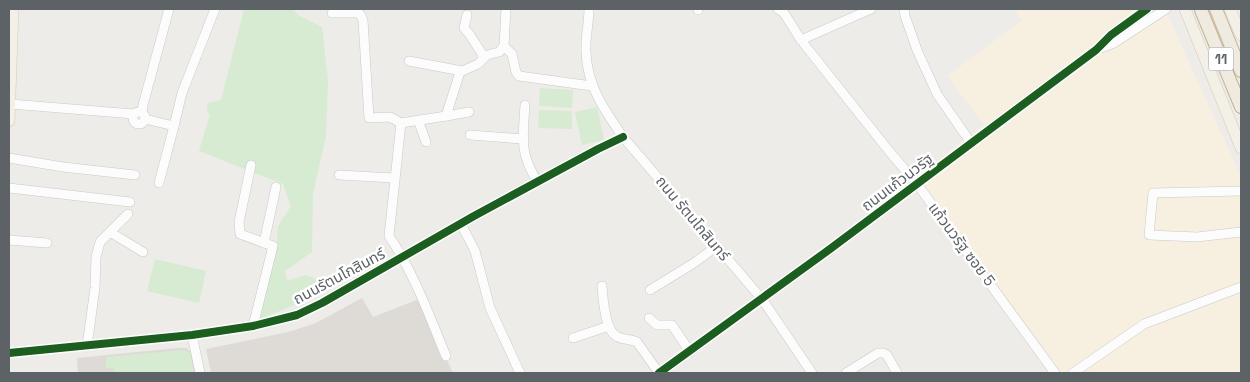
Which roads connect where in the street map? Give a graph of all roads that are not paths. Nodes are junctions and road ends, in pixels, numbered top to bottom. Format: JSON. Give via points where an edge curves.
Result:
{"nodes":[{"id":1,"x":13,"y":9,"type":"edge"},
{"id":2,"x":169,"y":9,"type":"edge"},
{"id":3,"x":214,"y":9,"type":"edge"},
{"id":4,"x":506,"y":9,"type":"edge"},
{"id":5,"x":589,"y":9,"type":"edge"},
{"id":6,"x":778,"y":9,"type":"edge"},
{"id":7,"x":871,"y":9,"type":"edge"},
{"id":8,"x":904,"y":9,"type":"edge"},
{"id":9,"x":1147,"y":9,"type":"edge"},
{"id":10,"x":1166,"y":9,"type":"edge"},
{"id":11,"x":1216,"y":9,"type":"edge"},
{"id":12,"x":1231,"y":10,"type":"edge"},
{"id":13,"x":1192,"y":11,"type":"edge"},
{"id":14,"x":332,"y":13,"type":"dead end"},
{"id":15,"x":853,"y":13,"type":"edge"},
{"id":16,"x":467,"y":15,"type":"dead end"},
{"id":17,"x":1241,"y":35,"type":"edge"},
{"id":18,"x":804,"y":44,"type":"dead end"},
{"id":19,"x":504,"y":46,"type":"junction"},
{"id":20,"x":1096,"y":50,"type":"junction"},
{"id":21,"x":484,"y":58,"type":"junction"},
{"id":22,"x":409,"y":61,"type":"dead end"},
{"id":23,"x":1241,"y":70,"type":"edge"},
{"id":24,"x":462,"y":71,"type":"junction"},
{"id":25,"x":592,"y":86,"type":"junction"},
{"id":26,"x":10,"y":106,"type":"edge"},
{"id":27,"x":525,"y":106,"type":"dead end"},
{"id":28,"x":1241,"y":107,"type":"edge"},
{"id":29,"x":469,"y":112,"type":"dead end"},
{"id":30,"x":139,"y":114,"type":"junction"},
{"id":31,"x":446,"y":116,"type":"junction"},
{"id":32,"x":610,"y":119,"type":"junction"},
{"id":33,"x":418,"y":120,"type":"junction"},
{"id":34,"x":9,"y":121,"type":"edge"},
{"id":35,"x":402,"y":123,"type":"junction"},
{"id":36,"x":174,"y":126,"type":"junction"},
{"id":37,"x":470,"y":136,"type":"dead end"},
{"id":38,"x":623,"y":137,"type":"junction"},
{"id":39,"x":523,"y":139,"type":"junction"},
{"id":40,"x":426,"y":142,"type":"dead end"},
{"id":41,"x":611,"y":143,"type":"junction"},
{"id":42,"x":972,"y":144,"type":"junction"},
{"id":43,"x":1241,"y":148,"type":"edge"},
{"id":44,"x":9,"y":158,"type":"edge"},
{"id":45,"x":251,"y":165,"type":"dead end"},
{"id":46,"x":135,"y":175,"type":"dead end"},
{"id":47,"x":339,"y":175,"type":"dead end"},
{"id":48,"x":394,"y":178,"type":"junction"},
{"id":49,"x":538,"y":182,"type":"junction"},
{"id":50,"x":159,"y":183,"type":"dead end"},
{"id":51,"x":915,"y":186,"type":"junction"},
{"id":52,"x":276,"y":187,"type":"dead end"},
{"id":53,"x":9,"y":188,"type":"edge"},
{"id":54,"x":1241,"y":191,"type":"edge"},
{"id":55,"x":130,"y":202,"type":"dead end"},
{"id":56,"x":128,"y":214,"type":"dead end"},
{"id":57,"x":461,"y":224,"type":"junction"},
{"id":58,"x":110,"y":232,"type":"junction"},
{"id":59,"x":1241,"y":232,"type":"edge"},
{"id":60,"x":9,"y":240,"type":"edge"},
{"id":61,"x":47,"y":243,"type":"dead end"},
{"id":62,"x":264,"y":243,"type":"junction"},
{"id":63,"x":717,"y":246,"type":"junction"},
{"id":64,"x":143,"y":252,"type":"dead end"},
{"id":65,"x":403,"y":257,"type":"junction"},
{"id":66,"x":602,"y":286,"type":"dead end"},
{"id":67,"x":1241,"y":287,"type":"edge"},
{"id":68,"x":650,"y":290,"type":"dead end"},
{"id":69,"x":1241,"y":293,"type":"edge"},
{"id":70,"x":1228,"y":295,"type":"junction"},
{"id":71,"x":762,"y":299,"type":"junction"},
{"id":72,"x":649,"y":318,"type":"dead end"},
{"id":73,"x":253,"y":326,"type":"junction"},
{"id":74,"x":609,"y":326,"type":"junction"},
{"id":75,"x":1133,"y":334,"type":"junction"},
{"id":76,"x":192,"y":335,"type":"junction"},
{"id":77,"x":573,"y":338,"type":"dead end"},
{"id":78,"x":87,"y":346,"type":"junction"},
{"id":79,"x":690,"y":352,"type":"junction"},
{"id":80,"x":9,"y":353,"type":"edge"},
{"id":81,"x":446,"y":356,"type":"dead end"},
{"id":82,"x":200,"y":373,"type":"edge"},
{"id":83,"x":520,"y":373,"type":"edge"},
{"id":84,"x":659,"y":373,"type":"edge"},
{"id":85,"x":812,"y":373,"type":"edge"},
{"id":86,"x":846,"y":373,"type":"edge"},
{"id":87,"x":897,"y":373,"type":"edge"},
{"id":88,"x":1055,"y":373,"type":"edge"},
{"id":89,"x":1073,"y":373,"type":"edge"},
{"id":90,"x":1082,"y":373,"type":"edge"}],
"edges":[{"from":1,"to":26,"type":"main road"},
{"from":2,"to":30,"type":"street"},
{"from":3,"to":36,"type":"street","via":[[182,93]]},
{"from":4,"to":19,"type":"street"},
{"from":5,"to":25,"type":"street","name":"ถนน รัตนโกสินทร์","via":[[586,50]]},
{"from":6,"to":15,"type":"street","via":[[784,12],[801,40]]},
{"from":7,"to":15,"type":"street"},
{"from":8,"to":42,"type":"street","via":[[917,50],[937,94]]},
{"from":9,"to":20,"type":"street","name":"ถนนแก้วนวรัฐ"},
{"from":10,"to":20,"type":"street","name":"ถนนแก้วนวรัฐ","via":[[1114,43]]},
{"from":11,"to":23,"type":"highway","number":"11"},
{"from":12,"to":17,"type":"main road"},
{"from":13,"to":28,"type":"highway","number":"11"},
{"from":13,"to":43,"type":"main road"},
{"from":14,"to":35,"type":"street","via":[[357,13],[364,20],[369,118],[390,117]]},
{"from":16,"to":21,"type":"street","via":[[464,28]]},
{"from":18,"to":51,"type":"street","name":"แก้วนวรัฐ ซอย 5"},
{"from":19,"to":21,"type":"street"},
{"from":19,"to":25,"type":"street","via":[[512,54],[518,76]]},
{"from":20,"to":42,"type":"street","name":"ถนนแก้วนวรัฐ"},
{"from":21,"to":24,"type":"street"},
{"from":22,"to":24,"type":"street"},
{"from":24,"to":31,"type":"street"},
{"from":25,"to":32,"type":"street","name":"ถนน รัตนโกสินทร์"},
{"from":26,"to":30,"type":"street"},
{"from":26,"to":34,"type":"main road"},
{"from":27,"to":39,"type":"street"},
{"from":29,"to":31,"type":"street"},
{"from":30,"to":36,"type":"street"},
{"from":31,"to":33,"type":"street"},
{"from":32,"to":38,"type":"street","name":"ถนน รัตนโกสินทร์"},
{"from":32,"to":41,"type":"street"},
{"from":33,"to":35,"type":"street"},
{"from":33,"to":40,"type":"street"},
{"from":35,"to":48,"type":"street"},
{"from":36,"to":50,"type":"street"},
{"from":37,"to":39,"type":"street"},
{"from":38,"to":41,"type":"street","name":"ถนนรัตนโกสินทร์"},
{"from":38,"to":63,"type":"street","name":"ถนน รัตนโกสินทร์"},
{"from":39,"to":49,"type":"street","via":[[529,169]]},
{"from":41,"to":49,"type":"street","name":"ถนนรัตนโกสินทร์"},
{"from":42,"to":51,"type":"street","name":"ถนนแก้วนวรัฐ"},
{"from":44,"to":46,"type":"street"},
{"from":45,"to":62,"type":"street","via":[[239,222],[240,234]]},
{"from":47,"to":48,"type":"street"},
{"from":48,"to":65,"type":"street","via":[[389,236]]},
{"from":49,"to":57,"type":"street","name":"ถนนรัตนโกสินทร์"},
{"from":51,"to":71,"type":"street","name":"ถนนแก้วนวรัฐ"},
{"from":51,"to":88,"type":"street","name":"แก้วนวรัฐ ซอย 5"},
{"from":52,"to":62,"type":"street"},
{"from":53,"to":55,"type":"street"},
{"from":54,"to":59,"type":"street","via":[[1153,193],[1149,235],[1197,237]]},
{"from":56,"to":58,"type":"street"},
{"from":57,"to":65,"type":"street","name":"ถนนรัตนโกสินทร์"},
{"from":57,"to":83,"type":"street","via":[[475,251],[490,308]]},
{"from":58,"to":64,"type":"street"},
{"from":58,"to":78,"type":"street","via":[[100,242],[96,258]]},
{"from":60,"to":61,"type":"street"},
{"from":62,"to":73,"type":"street","via":[[273,246]]},
{"from":63,"to":68,"type":"street"},
{"from":63,"to":71,"type":"street","name":"ถนน รัตนโกสินทร์"},
{"from":65,"to":73,"type":"street","name":"ถนนรัตนโกสินทร์","via":[[297,315]]},
{"from":65,"to":81,"type":"street"},
{"from":66,"to":74,"type":"street"},
{"from":67,"to":70,"type":"street"},
{"from":69,"to":70,"type":"street"},
{"from":70,"to":75,"type":"street","via":[[1144,324]]},
{"from":71,"to":79,"type":"street","name":"ถนนแก้วนวรัฐ"},
{"from":71,"to":85,"type":"street","name":"ถนน รัตนโกสินทร์"},
{"from":72,"to":79,"type":"street","via":[[657,325],[672,326]]},
{"from":73,"to":76,"type":"street","name":"ถนนรัตนโกสินทร์"},
{"from":74,"to":77,"type":"street"},
{"from":74,"to":84,"type":"street","via":[[615,337],[637,342]]},
{"from":75,"to":89,"type":"street"},
{"from":75,"to":90,"type":"street"},
{"from":76,"to":78,"type":"street","name":"ถนนรัตนโกสินทร์"},
{"from":76,"to":82,"type":"street"},
{"from":78,"to":80,"type":"street","name":"ถนนรัตนโกสินทร์"},
{"from":79,"to":84,"type":"street","name":"ถนนแก้วนวรัฐ"},
{"from":86,"to":87,"type":"street","via":[[884,352]]}]}
